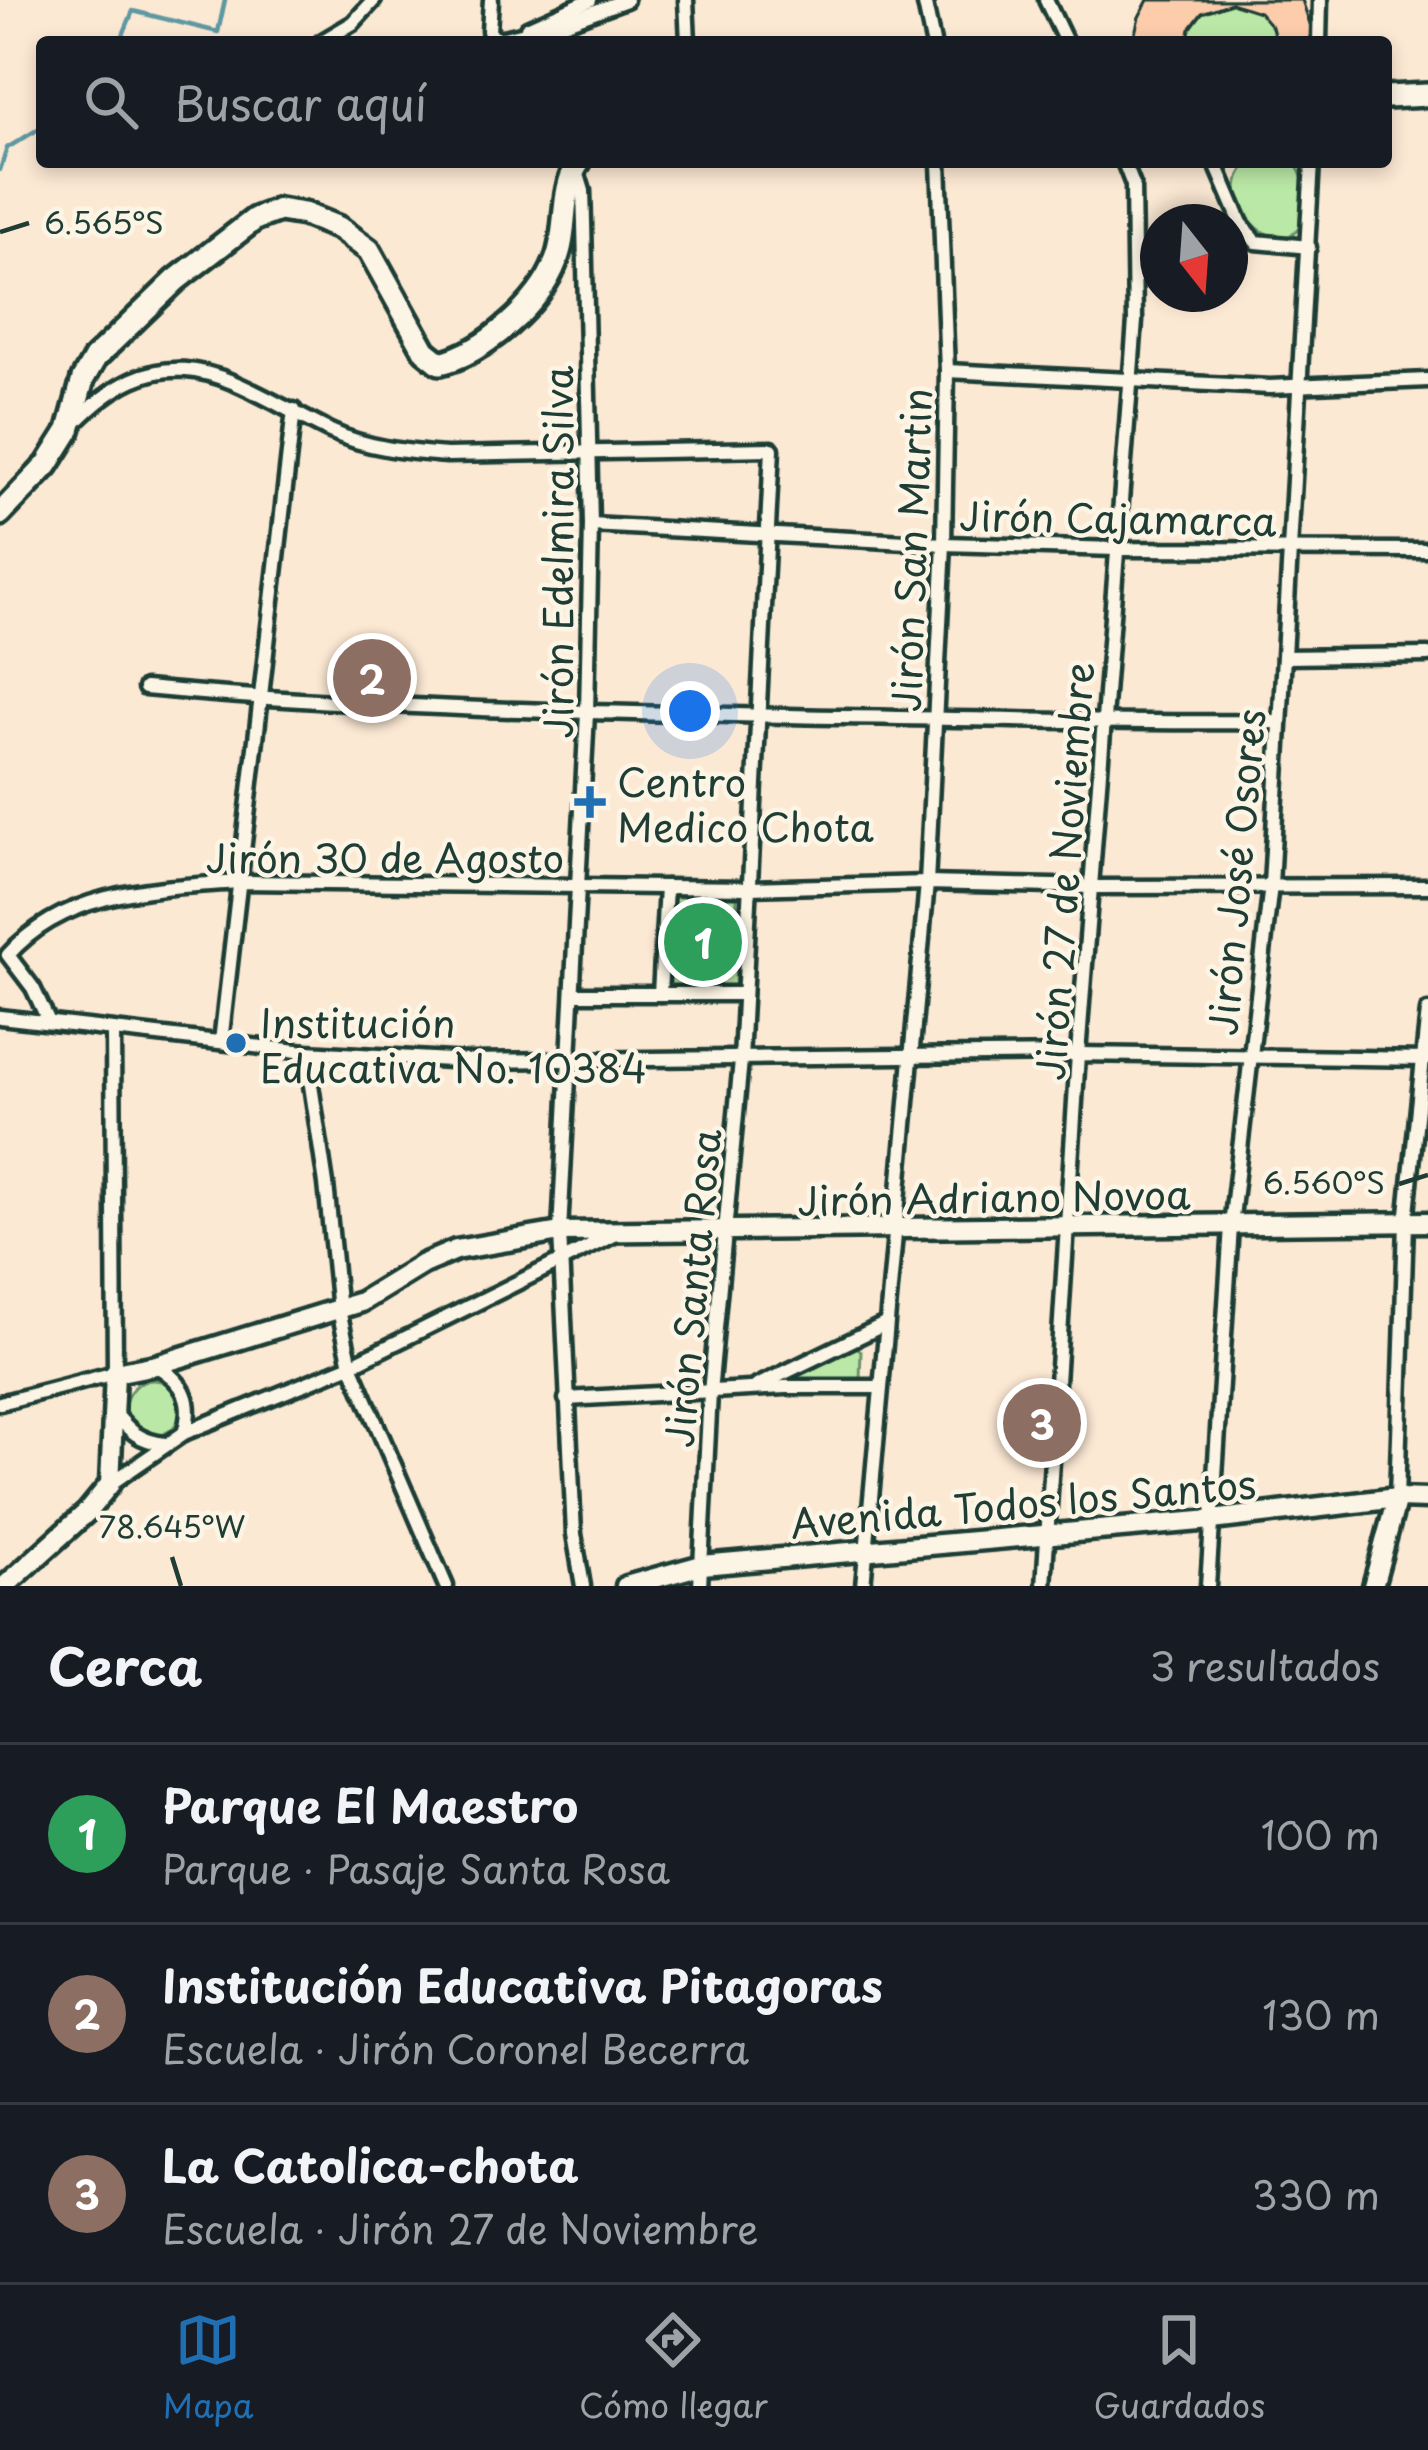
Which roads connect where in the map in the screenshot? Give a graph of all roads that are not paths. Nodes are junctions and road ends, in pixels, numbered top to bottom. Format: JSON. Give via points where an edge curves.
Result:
{"nodes":[{"id":1,"x":374,"y":0,"type":"edge"},
{"id":2,"x":491,"y":0,"type":"edge"},
{"id":3,"x":590,"y":0,"type":"edge"},
{"id":4,"x":626,"y":0,"type":"edge"},
{"id":5,"x":686,"y":0,"type":"edge"},
{"id":6,"x":924,"y":0,"type":"edge"},
{"id":7,"x":1046,"y":0,"type":"edge"},
{"id":8,"x":1309,"y":0,"type":"edge"},
{"id":9,"x":1320,"y":0,"type":"edge"},
{"id":10,"x":556,"y":20,"type":"junction"},
{"id":11,"x":1318,"y":20,"type":"junction"},
{"id":12,"x":331,"y":36,"type":"edge"},
{"id":13,"x":493,"y":36,"type":"edge"},
{"id":14,"x":508,"y":36,"type":"edge"},
{"id":15,"x":559,"y":36,"type":"edge"},
{"id":16,"x":688,"y":36,"type":"edge"},
{"id":17,"x":932,"y":36,"type":"edge"},
{"id":18,"x":1063,"y":36,"type":"edge"},
{"id":19,"x":1318,"y":36,"type":"edge"},
{"id":20,"x":1428,"y":95,"type":"edge"},
{"id":21,"x":1392,"y":97,"type":"edge"},
{"id":22,"x":575,"y":168,"type":"edge"},
{"id":23,"x":577,"y":168,"type":"edge"},
{"id":24,"x":939,"y":168,"type":"edge"},
{"id":25,"x":1126,"y":168,"type":"edge"},
{"id":26,"x":1217,"y":168,"type":"edge"},
{"id":27,"x":1312,"y":168,"type":"edge"},
{"id":28,"x":1310,"y":247,"type":"junction"},
{"id":29,"x":946,"y":371,"type":"junction"},
{"id":30,"x":1130,"y":377,"type":"junction"},
{"id":31,"x":1428,"y":380,"type":"edge"},
{"id":32,"x":1302,"y":386,"type":"junction"},
{"id":33,"x":294,"y":410,"type":"junction"},
{"id":34,"x":69,"y":430,"type":"junction"},
{"id":35,"x":588,"y":450,"type":"junction"},
{"id":36,"x":0,"y":514,"type":"edge"},
{"id":37,"x":591,"y":525,"type":"junction"},
{"id":38,"x":766,"y":535,"type":"junction"},
{"id":39,"x":944,"y":544,"type":"junction"},
{"id":40,"x":1117,"y":549,"type":"junction"},
{"id":41,"x":1291,"y":550,"type":"junction"},
{"id":42,"x":1428,"y":550,"type":"edge"},
{"id":43,"x":1428,"y":656,"type":"edge"},
{"id":44,"x":1284,"y":657,"type":"junction"},
{"id":45,"x":145,"y":688,"type":"dead end"},
{"id":46,"x":260,"y":699,"type":"junction"},
{"id":47,"x":587,"y":713,"type":"junction"},
{"id":48,"x":756,"y":715,"type":"junction"},
{"id":49,"x":934,"y":718,"type":"junction"},
{"id":50,"x":1279,"y":722,"type":"junction"},
{"id":51,"x":1106,"y":724,"type":"junction"},
{"id":52,"x":239,"y":882,"type":"junction"},
{"id":53,"x":927,"y":883,"type":"junction"},
{"id":54,"x":1271,"y":885,"type":"junction"},
{"id":55,"x":577,"y":886,"type":"junction"},
{"id":56,"x":1428,"y":886,"type":"edge"},
{"id":57,"x":666,"y":887,"type":"junction"},
{"id":58,"x":1093,"y":887,"type":"junction"},
{"id":59,"x":749,"y":888,"type":"junction"},
{"id":60,"x":574,"y":994,"type":"junction"},
{"id":61,"x":660,"y":994,"type":"junction"},
{"id":62,"x":744,"y":994,"type":"junction"},
{"id":63,"x":1428,"y":1011,"type":"edge"},
{"id":64,"x":0,"y":1017,"type":"edge"},
{"id":65,"x":48,"y":1020,"type":"junction"},
{"id":66,"x":113,"y":1030,"type":"junction"},
{"id":67,"x":221,"y":1042,"type":"junction"},
{"id":68,"x":306,"y":1052,"type":"junction"},
{"id":69,"x":1078,"y":1054,"type":"junction"},
{"id":70,"x":910,"y":1058,"type":"junction"},
{"id":71,"x":1250,"y":1058,"type":"junction"},
{"id":72,"x":1426,"y":1059,"type":"edge"},
{"id":73,"x":741,"y":1060,"type":"junction"},
{"id":74,"x":572,"y":1061,"type":"junction"},
{"id":75,"x":1406,"y":1222,"type":"junction"},
{"id":76,"x":1428,"y":1222,"type":"edge"},
{"id":77,"x":1231,"y":1226,"type":"junction"},
{"id":78,"x":1068,"y":1228,"type":"junction"},
{"id":79,"x":894,"y":1230,"type":"junction"},
{"id":80,"x":560,"y":1232,"type":"junction"},
{"id":81,"x":618,"y":1233,"type":"junction"},
{"id":82,"x":724,"y":1233,"type":"junction"},
{"id":83,"x":562,"y":1263,"type":"junction"},
{"id":84,"x":339,"y":1310,"type":"junction"},
{"id":85,"x":885,"y":1324,"type":"junction"},
{"id":86,"x":156,"y":1365,"type":"junction"},
{"id":87,"x":351,"y":1365,"type":"junction"},
{"id":88,"x":115,"y":1373,"type":"junction"},
{"id":89,"x":879,"y":1387,"type":"junction"},
{"id":90,"x":749,"y":1390,"type":"junction"},
{"id":91,"x":710,"y":1393,"type":"junction"},
{"id":92,"x":566,"y":1399,"type":"junction"},
{"id":93,"x":0,"y":1403,"type":"edge"},
{"id":94,"x":116,"y":1413,"type":"junction"},
{"id":95,"x":184,"y":1433,"type":"junction"},
{"id":96,"x":165,"y":1444,"type":"junction"},
{"id":97,"x":110,"y":1484,"type":"junction"},
{"id":98,"x":1397,"y":1498,"type":"junction"},
{"id":99,"x":1428,"y":1499,"type":"edge"},
{"id":100,"x":1212,"y":1520,"type":"junction"},
{"id":101,"x":1049,"y":1532,"type":"junction"},
{"id":102,"x":864,"y":1548,"type":"junction"},
{"id":103,"x":702,"y":1565,"type":"junction"},
{"id":104,"x":5,"y":1586,"type":"edge"},
{"id":105,"x":446,"y":1586,"type":"edge"},
{"id":106,"x":583,"y":1586,"type":"edge"},
{"id":107,"x":626,"y":1586,"type":"edge"},
{"id":108,"x":700,"y":1586,"type":"edge"},
{"id":109,"x":863,"y":1586,"type":"edge"},
{"id":110,"x":1044,"y":1586,"type":"edge"},
{"id":111,"x":1208,"y":1586,"type":"edge"},
{"id":112,"x":1373,"y":1586,"type":"edge"}],
"edges":[{"from":1,"to":12,"type":"street"},
{"from":2,"to":13,"type":"street"},
{"from":3,"to":10,"type":"street"},
{"from":4,"to":10,"type":"street"},
{"from":5,"to":16,"type":"street"},
{"from":6,"to":17,"type":"street"},
{"from":7,"to":18,"type":"street"},
{"from":8,"to":11,"type":"street"},
{"from":9,"to":11,"type":"street"},
{"from":10,"to":14,"type":"street"},
{"from":10,"to":15,"type":"street"},
{"from":11,"to":19,"type":"street"},
{"from":20,"to":21,"type":"main road"},
{"from":22,"to":34,"type":"main road","via":[[546,279],[509,321],[455,360],[440,363],[424,351],[369,250],[339,228],[279,210],[228,237],[109,344],[83,379]]},
{"from":23,"to":35,"type":"street","name":"Jirón Edelmira Silva"},
{"from":24,"to":29,"type":"street","name":"Jirón San Martin"},
{"from":25,"to":30,"type":"street","name":"Jirón 27 de Noviembre","via":[[1136,321]]},
{"from":26,"to":28,"type":"street","via":[[1256,242]]},
{"from":27,"to":28,"type":"street","name":"Jirón José Osores"},
{"from":28,"to":32,"type":"street","name":"Jirón José Osores"},
{"from":29,"to":30,"type":"street"},
{"from":29,"to":39,"type":"street","name":"Jirón San Martin"},
{"from":30,"to":32,"type":"street"},
{"from":30,"to":40,"type":"street","name":"Jirón 27 de Noviembre"},
{"from":31,"to":32,"type":"street"},
{"from":32,"to":41,"type":"street","name":"Jirón José Osores"},
{"from":33,"to":34,"type":"street","via":[[210,371],[176,367],[120,387]]},
{"from":33,"to":35,"type":"street","via":[[332,432],[409,452]]},
{"from":33,"to":46,"type":"street"},
{"from":34,"to":36,"type":"main road"},
{"from":35,"to":37,"type":"street","name":"Jirón Edelmira Silva"},
{"from":35,"to":38,"type":"street","name":"Jirón Santa Rosa","via":[[772,449]]},
{"from":37,"to":38,"type":"street","name":"Jirón Cajamarca"},
{"from":37,"to":47,"type":"street","name":"Jirón Edelmira Silva"},
{"from":38,"to":39,"type":"street","name":"Jirón Cajamarca"},
{"from":38,"to":48,"type":"street","name":"Jirón Santa Rosa"},
{"from":39,"to":40,"type":"street","name":"Jirón Cajamarca"},
{"from":39,"to":49,"type":"street","name":"Jirón San Martin"},
{"from":40,"to":41,"type":"street","name":"Jirón Cajamarca"},
{"from":40,"to":51,"type":"street","name":"Jirón 27 de Noviembre"},
{"from":41,"to":42,"type":"street","name":"Jirón Cajamarca"},
{"from":41,"to":44,"type":"street","name":"Jirón José Osores"},
{"from":43,"to":44,"type":"street"},
{"from":44,"to":50,"type":"street","name":"Jirón José Osores"},
{"from":45,"to":46,"type":"street"},
{"from":46,"to":47,"type":"street"},
{"from":46,"to":52,"type":"street"},
{"from":47,"to":48,"type":"street"},
{"from":47,"to":55,"type":"street","name":"Jirón Edelmira Silva"},
{"from":48,"to":49,"type":"street"},
{"from":48,"to":59,"type":"street","name":"Jirón Santa Rosa"},
{"from":49,"to":51,"type":"street"},
{"from":49,"to":53,"type":"street","name":"Jirón San Martin"},
{"from":50,"to":51,"type":"street"},
{"from":50,"to":54,"type":"street","name":"Jirón José Osores"},
{"from":51,"to":58,"type":"street","name":"Jirón 27 de Noviembre"},
{"from":52,"to":55,"type":"street","name":"Jirón 30 de Agosto"},
{"from":52,"to":65,"type":"street","name":"Jirón 30 de Agosto","via":[[87,901],[37,929],[8,955]]},
{"from":52,"to":67,"type":"street"},
{"from":53,"to":58,"type":"street","name":"Jirón 30 de Agosto"},
{"from":53,"to":59,"type":"street","name":"Jirón 30 de Agosto"},
{"from":53,"to":70,"type":"street","name":"Jirón San Martin"},
{"from":54,"to":56,"type":"street","name":"Jirón 30 de Agosto"},
{"from":54,"to":58,"type":"street","name":"Jirón 30 de Agosto"},
{"from":54,"to":71,"type":"street","name":"Jirón José Osores"},
{"from":55,"to":57,"type":"street","name":"Jirón 30 de Agosto"},
{"from":55,"to":60,"type":"street","name":"Jirón Edelmira Silva"},
{"from":57,"to":59,"type":"street","name":"Jirón 30 de Agosto"},
{"from":57,"to":61,"type":"street"},
{"from":58,"to":69,"type":"street","name":"Jirón 27 de Noviembre"},
{"from":59,"to":62,"type":"street","name":"Jirón Santa Rosa"},
{"from":60,"to":61,"type":"street"},
{"from":60,"to":74,"type":"street","name":"Jirón Edelmira Silva"},
{"from":61,"to":62,"type":"street"},
{"from":62,"to":73,"type":"street","name":"Jirón Santa Rosa"},
{"from":63,"to":72,"type":"street"},
{"from":64,"to":65,"type":"street"},
{"from":65,"to":66,"type":"street"},
{"from":66,"to":67,"type":"street"},
{"from":66,"to":88,"type":"street"},
{"from":67,"to":68,"type":"street"},
{"from":68,"to":74,"type":"street"},
{"from":68,"to":84,"type":"street"},
{"from":69,"to":70,"type":"street"},
{"from":69,"to":71,"type":"street"},
{"from":69,"to":78,"type":"street","name":"Jirón 27 de Noviembre"},
{"from":70,"to":73,"type":"street"},
{"from":70,"to":79,"type":"street","name":"Jirón San Martin"},
{"from":71,"to":72,"type":"street"},
{"from":71,"to":77,"type":"street","name":"Jirón José Osores"},
{"from":72,"to":75,"type":"street"},
{"from":73,"to":74,"type":"street"},
{"from":73,"to":82,"type":"street","name":"Jirón Santa Rosa"},
{"from":74,"to":80,"type":"street","name":"Jirón Edelmira Silva"},
{"from":75,"to":76,"type":"street","name":"Jirón Adriano Novoa"},
{"from":75,"to":77,"type":"street","name":"Jirón Adriano Novoa"},
{"from":75,"to":98,"type":"street"},
{"from":77,"to":78,"type":"street","name":"Jirón Adriano Novoa"},
{"from":77,"to":100,"type":"street","name":"Jirón José Osores"},
{"from":78,"to":79,"type":"street","name":"Jirón Adriano Novoa"},
{"from":78,"to":101,"type":"street","name":"Jirón 27 de Noviembre"},
{"from":79,"to":82,"type":"street","name":"Jirón Adriano Novoa"},
{"from":79,"to":85,"type":"street","name":"Jirón San Martin"},
{"from":80,"to":81,"type":"street","name":"Jirón Adriano Novoa"},
{"from":80,"to":83,"type":"street","name":"Jirón Edelmira Silva"},
{"from":80,"to":84,"type":"street","name":"Jirón Adriano Novoa","via":[[456,1250]]},
{"from":81,"to":82,"type":"street","name":"Jirón Adriano Novoa"},
{"from":81,"to":83,"type":"street"},
{"from":82,"to":91,"type":"street","name":"Jirón Santa Rosa"},
{"from":83,"to":87,"type":"street"},
{"from":83,"to":92,"type":"street","name":"Jirón Edelmira Silva"},
{"from":84,"to":86,"type":"street","name":"Jirón Adriano Novoa"},
{"from":84,"to":87,"type":"street"},
{"from":85,"to":89,"type":"street","name":"Jirón San Martin"},
{"from":85,"to":90,"type":"street"},
{"from":86,"to":88,"type":"street"},
{"from":86,"to":95,"type":"street","via":[[186,1392]]},
{"from":87,"to":95,"type":"street"},
{"from":87,"to":105,"type":"street"},
{"from":88,"to":93,"type":"street"},
{"from":88,"to":94,"type":"street"},
{"from":89,"to":90,"type":"street"},
{"from":89,"to":102,"type":"street","name":"Jirón San Martin"},
{"from":90,"to":91,"type":"street"},
{"from":91,"to":92,"type":"street"},
{"from":91,"to":103,"type":"street","name":"Jirón Santa Rosa"},
{"from":92,"to":106,"type":"street","name":"Jirón Edelmira Silva"},
{"from":94,"to":96,"type":"street","via":[[145,1442]]},
{"from":94,"to":97,"type":"street"},
{"from":95,"to":96,"type":"street"},
{"from":96,"to":97,"type":"street"},
{"from":97,"to":104,"type":"street"},
{"from":98,"to":99,"type":"street","name":"Avenida Todos los Santos"},
{"from":98,"to":100,"type":"street","name":"Avenida Todos los Santos"},
{"from":98,"to":112,"type":"street"},
{"from":100,"to":101,"type":"street","name":"Avenida Todos los Santos"},
{"from":100,"to":111,"type":"street","name":"Jirón José Osores"},
{"from":101,"to":102,"type":"street","name":"Avenida Todos los Santos"},
{"from":101,"to":110,"type":"street","name":"Jirón 27 de Noviembre"},
{"from":102,"to":103,"type":"street","name":"Avenida Todos los Santos"},
{"from":102,"to":109,"type":"street","name":"Jirón San Martin"},
{"from":103,"to":107,"type":"street","name":"Avenida Todos los Santos"},
{"from":103,"to":108,"type":"street","name":"Jirón Santa Rosa"}]}
